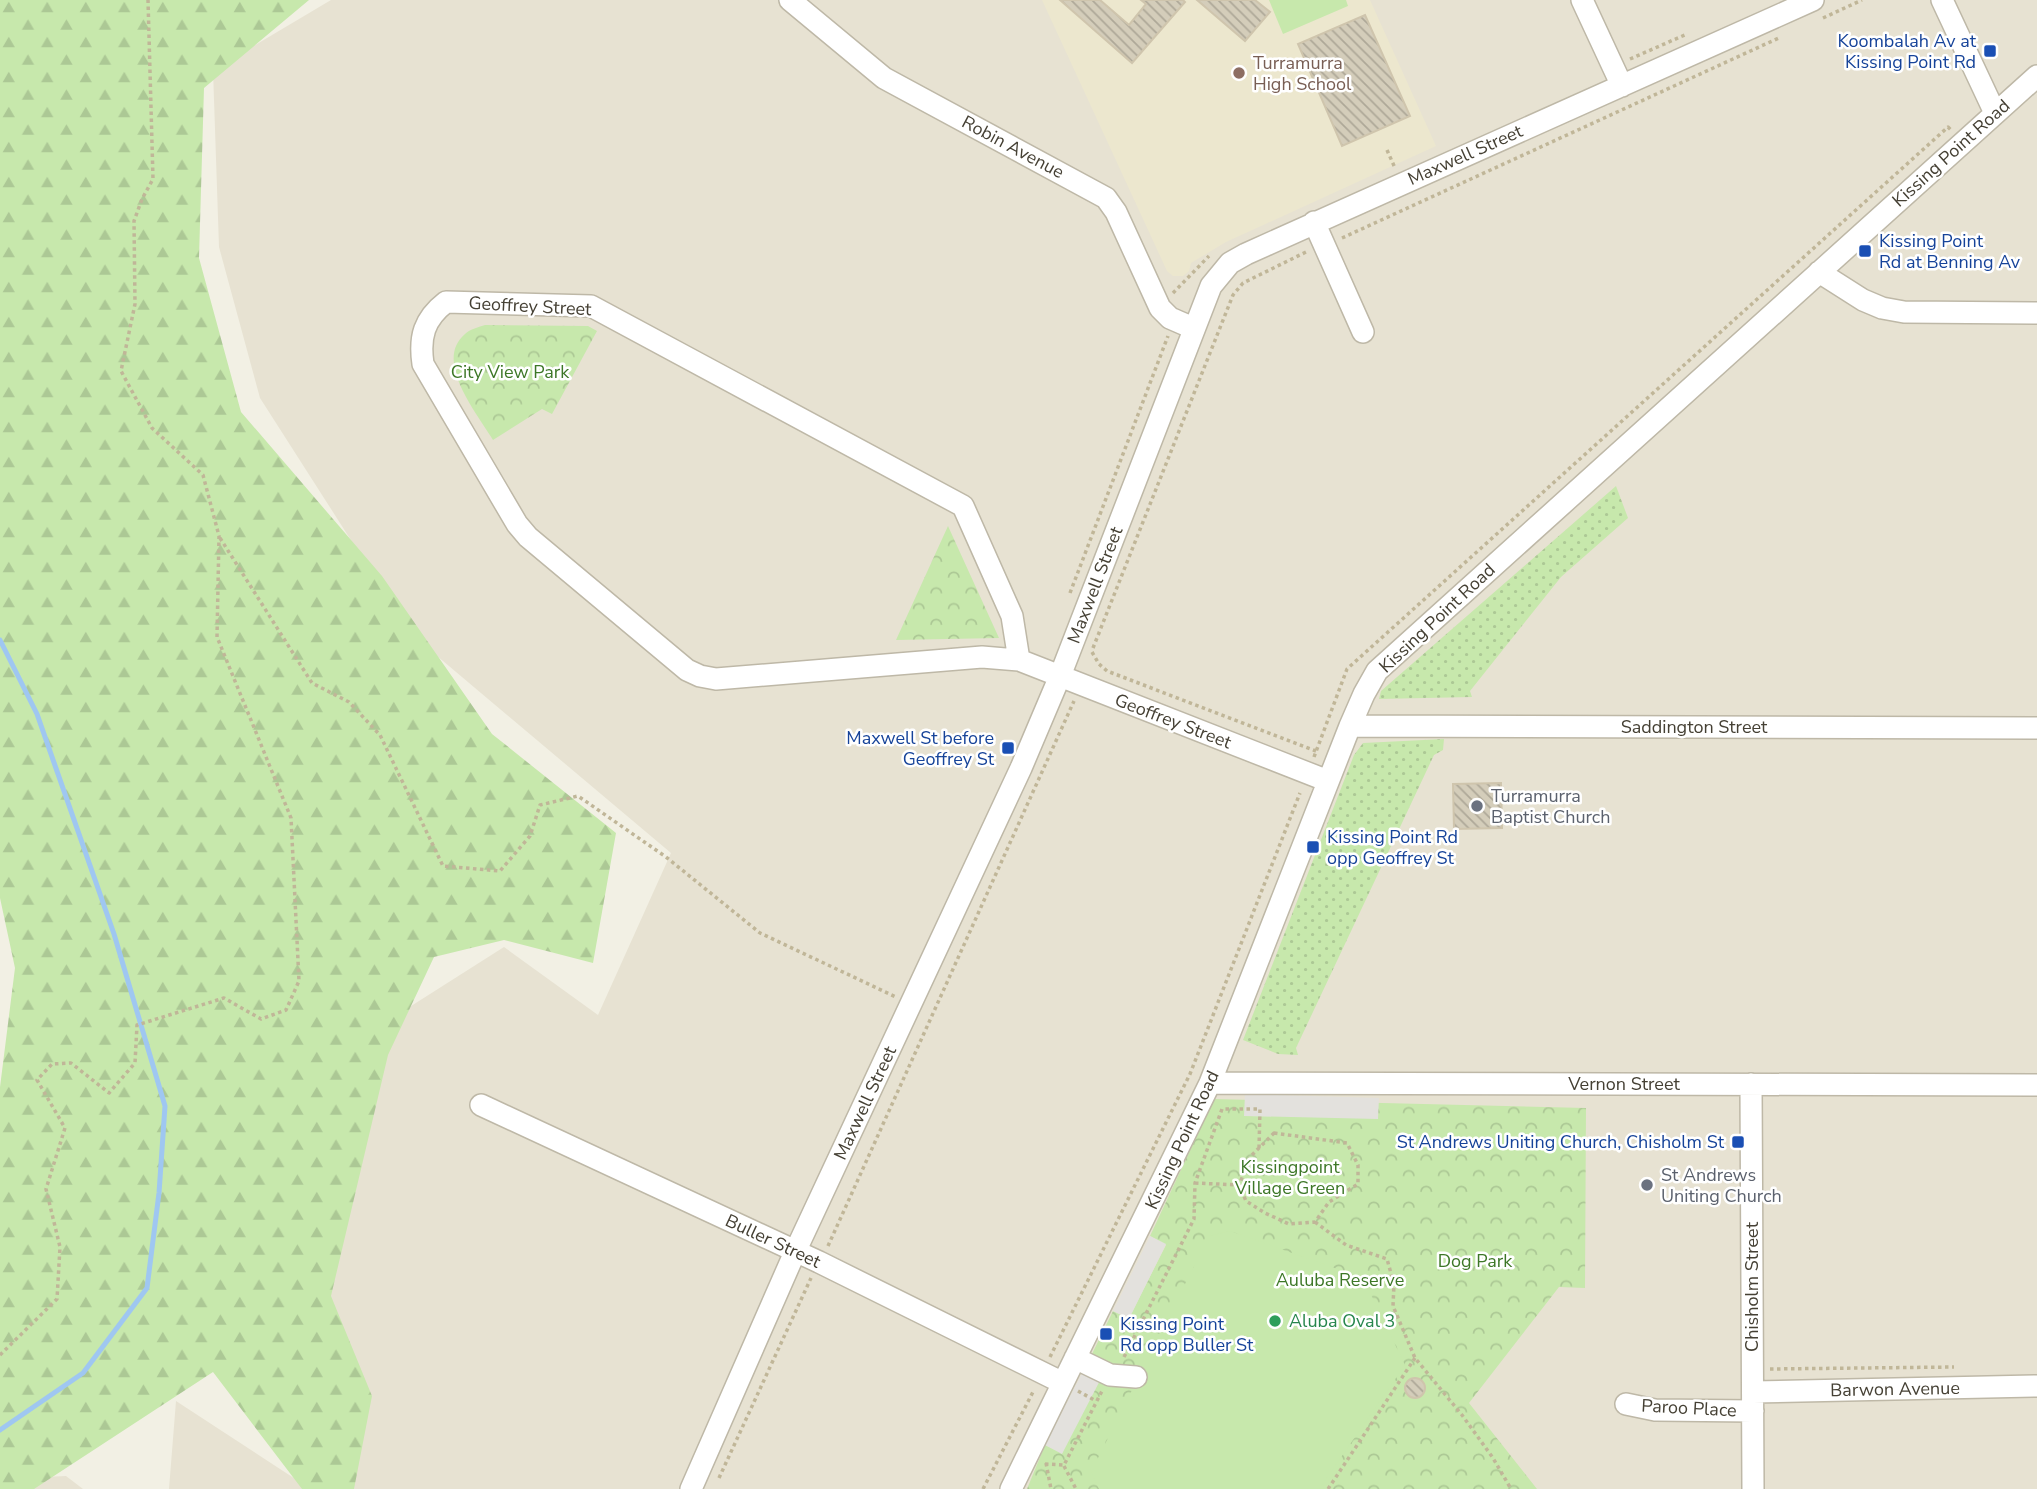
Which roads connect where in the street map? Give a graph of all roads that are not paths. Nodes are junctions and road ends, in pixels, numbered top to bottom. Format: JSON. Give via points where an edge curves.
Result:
{"nodes":[{"id":1,"x":790,"y":0,"type":"edge"},
{"id":2,"x":1582,"y":0,"type":"edge"},
{"id":3,"x":1813,"y":0,"type":"edge"},
{"id":4,"x":1942,"y":0,"type":"edge"},
{"id":5,"x":2037,"y":76,"type":"edge"},
{"id":6,"x":1622,"y":86,"type":"junction"},
{"id":7,"x":1995,"y":113,"type":"junction"},
{"id":8,"x":1314,"y":222,"type":"junction"},
{"id":9,"x":1819,"y":272,"type":"junction"},
{"id":10,"x":2037,"y":313,"type":"edge"},
{"id":11,"x":1193,"y":328,"type":"junction"},
{"id":12,"x":1363,"y":332,"type":"dead end"},
{"id":13,"x":1019,"y":660,"type":"junction"},
{"id":14,"x":1060,"y":676,"type":"junction"},
{"id":15,"x":1350,"y":726,"type":"junction"},
{"id":16,"x":2037,"y":728,"type":"edge"},
{"id":17,"x":1328,"y":782,"type":"junction"},
{"id":18,"x":1210,"y":1083,"type":"junction"},
{"id":19,"x":1751,"y":1084,"type":"junction"},
{"id":20,"x":2037,"y":1085,"type":"edge"},
{"id":21,"x":481,"y":1105,"type":"dead end"},
{"id":22,"x":795,"y":1252,"type":"junction"},
{"id":23,"x":1075,"y":1358,"type":"junction"},
{"id":24,"x":1136,"y":1377,"type":"dead end"},
{"id":25,"x":1068,"y":1385,"type":"junction"},
{"id":26,"x":2037,"y":1387,"type":"edge"},
{"id":27,"x":1753,"y":1402,"type":"junction"},
{"id":28,"x":1626,"y":1404,"type":"dead end"},
{"id":29,"x":691,"y":1489,"type":"edge"},
{"id":30,"x":1012,"y":1489,"type":"edge"},
{"id":31,"x":1753,"y":1489,"type":"edge"}],
"edges":[{"from":1,"to":11,"type":"street","name":"Robin Avenue","via":[[884,78],[1106,198],[1160,307],[1170,318]]},
{"from":2,"to":6,"type":"street"},
{"from":3,"to":6,"type":"street","name":"Maxwell Street"},
{"from":4,"to":7,"type":"street"},
{"from":5,"to":7,"type":"street","name":"Kissing Point Road"},
{"from":6,"to":8,"type":"street","name":"Maxwell Street"},
{"from":7,"to":9,"type":"street","name":"Kissing Point Road"},
{"from":8,"to":11,"type":"street","name":"Maxwell Street","via":[[1230,263],[1211,286]]},
{"from":8,"to":12,"type":"street"},
{"from":9,"to":10,"type":"street","via":[[1863,300],[1893,310]]},
{"from":9,"to":15,"type":"street","name":"Kissing Point Road","via":[[1377,671]]},
{"from":11,"to":14,"type":"street","name":"Maxwell Street"},
{"from":13,"to":13,"type":"street","name":"Geoffrey Street","via":[[982,657],[716,679],[687,670],[517,524],[423,364],[420,344],[425,325],[446,302],[592,306],[963,506],[1012,616]]},
{"from":13,"to":14,"type":"street","name":"Geoffrey Street"},
{"from":14,"to":17,"type":"street","name":"Geoffrey Street"},
{"from":14,"to":22,"type":"street","name":"Maxwell Street"},
{"from":15,"to":16,"type":"street","name":"Saddington Street"},
{"from":15,"to":17,"type":"street","name":"Kissing Point Road"},
{"from":17,"to":18,"type":"street","name":"Kissing Point Road"},
{"from":18,"to":19,"type":"street","name":"Vernon Street"},
{"from":18,"to":23,"type":"street","name":"Kissing Point Road"},
{"from":19,"to":20,"type":"street","name":"Vernon Street"},
{"from":19,"to":27,"type":"street","name":"Chisholm Street"},
{"from":21,"to":22,"type":"street","name":"Buller Street"},
{"from":22,"to":25,"type":"street","name":"Buller Street"},
{"from":22,"to":29,"type":"street","name":"Maxwell Street"},
{"from":23,"to":24,"type":"street","via":[[1110,1375]]},
{"from":23,"to":25,"type":"street","name":"Kissing Point Road"},
{"from":25,"to":30,"type":"street","name":"Kissing Point Road"},
{"from":26,"to":27,"type":"street","name":"Barwon Avenue"},
{"from":27,"to":28,"type":"street","name":"Paroo Place","via":[[1655,1410]]},
{"from":27,"to":31,"type":"street","name":"Chisholm Street"}]}
